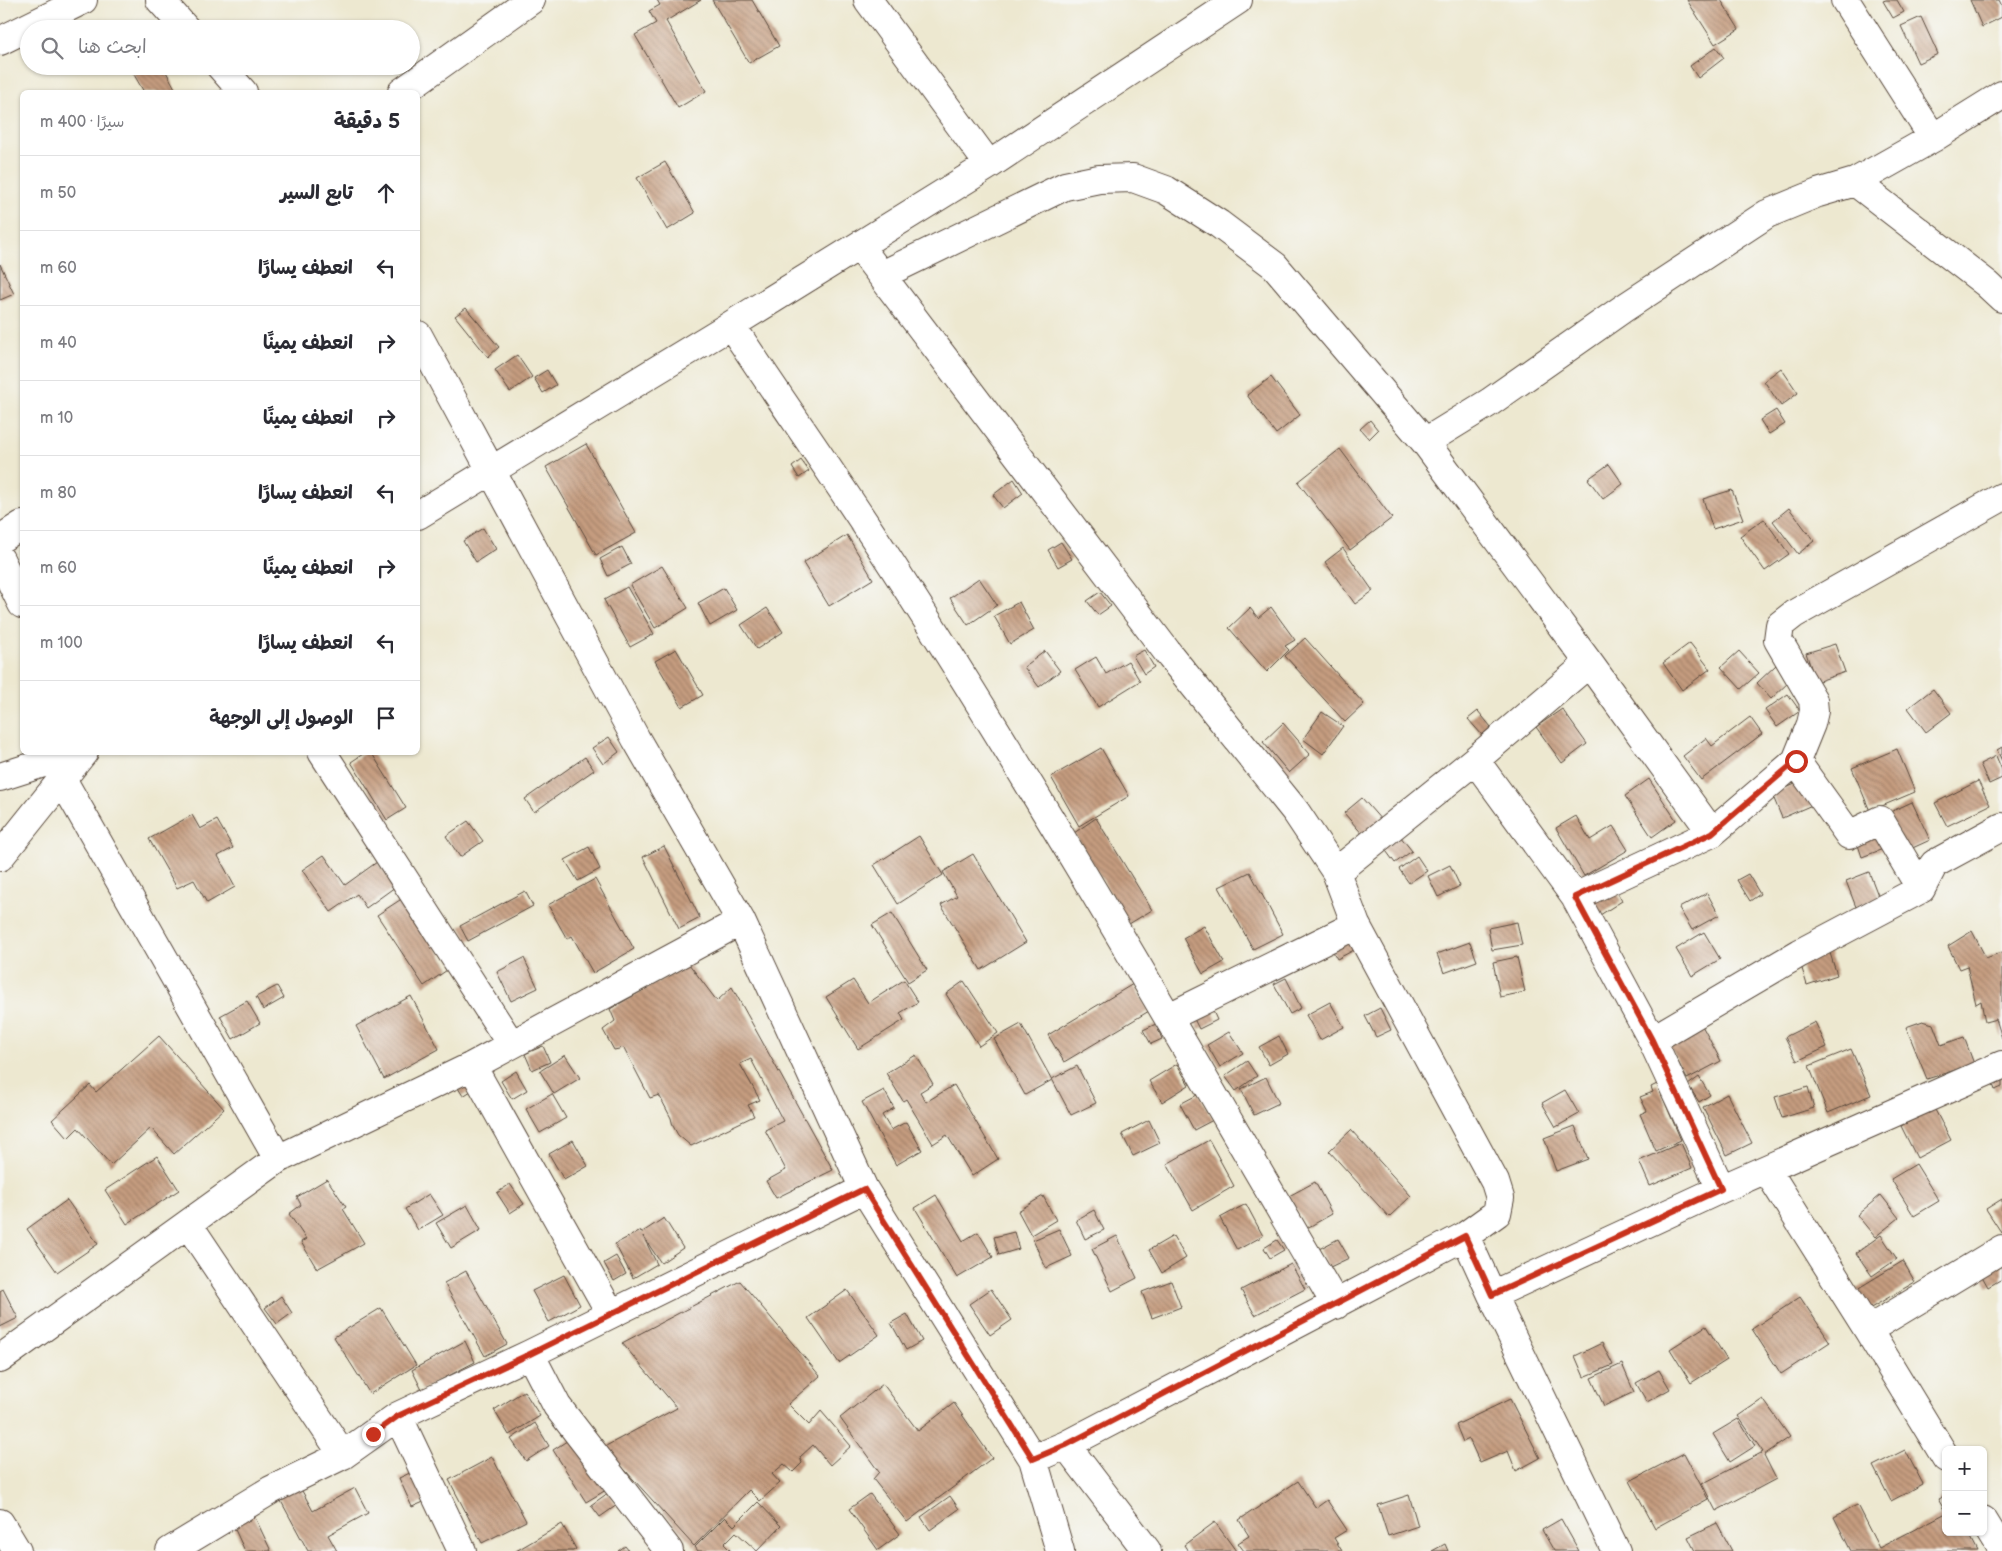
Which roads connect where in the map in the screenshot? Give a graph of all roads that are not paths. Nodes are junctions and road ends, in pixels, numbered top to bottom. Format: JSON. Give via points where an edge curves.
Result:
{"nodes":[{"id":1,"x":83,"y":0,"type":"edge"},
{"id":2,"x":160,"y":0,"type":"edge"},
{"id":3,"x":530,"y":0,"type":"edge"},
{"id":4,"x":868,"y":0,"type":"edge"},
{"id":5,"x":1238,"y":0,"type":"edge"},
{"id":6,"x":1845,"y":0,"type":"edge"},
{"id":7,"x":43,"y":20,"type":"edge"},
{"id":8,"x":178,"y":20,"type":"edge"},
{"id":9,"x":20,"y":31,"type":"edge"},
{"id":10,"x":0,"y":41,"type":"edge"},
{"id":11,"x":228,"y":75,"type":"edge"},
{"id":12,"x":241,"y":90,"type":"edge"},
{"id":13,"x":405,"y":90,"type":"edge"},
{"id":14,"x":2002,"y":95,"type":"edge"},
{"id":15,"x":1933,"y":138,"type":"junction"},
{"id":16,"x":989,"y":165,"type":"junction"},
{"id":17,"x":1855,"y":182,"type":"junction"},
{"id":18,"x":859,"y":246,"type":"junction"},
{"id":19,"x":882,"y":276,"type":"junction"},
{"id":20,"x":2002,"y":298,"type":"edge"},
{"id":21,"x":731,"y":325,"type":"junction"},
{"id":22,"x":420,"y":339,"type":"edge"},
{"id":23,"x":1425,"y":442,"type":"junction"},
{"id":24,"x":491,"y":472,"type":"junction"},
{"id":25,"x":2002,"y":497,"type":"edge"},
{"id":26,"x":420,"y":514,"type":"edge"},
{"id":27,"x":20,"y":526,"type":"edge"},
{"id":28,"x":0,"y":539,"type":"edge"},
{"id":29,"x":0,"y":559,"type":"edge"},
{"id":30,"x":20,"y":600,"type":"edge"},
{"id":31,"x":1589,"y":663,"type":"junction"},
{"id":32,"x":69,"y":755,"type":"edge"},
{"id":33,"x":82,"y":755,"type":"edge"},
{"id":34,"x":324,"y":755,"type":"edge"},
{"id":35,"x":1475,"y":760,"type":"junction"},
{"id":36,"x":1796,"y":761,"type":"junction"},
{"id":37,"x":0,"y":777,"type":"edge"},
{"id":38,"x":62,"y":779,"type":"junction"},
{"id":39,"x":2002,"y":827,"type":"edge"},
{"id":40,"x":1712,"y":833,"type":"junction"},
{"id":41,"x":0,"y":857,"type":"edge"},
{"id":42,"x":1336,"y":872,"type":"junction"},
{"id":43,"x":1921,"y":889,"type":"junction"},
{"id":44,"x":1575,"y":897,"type":"junction"},
{"id":45,"x":741,"y":921,"type":"junction"},
{"id":46,"x":1356,"y":925,"type":"junction"},
{"id":47,"x":1169,"y":1017,"type":"junction"},
{"id":48,"x":1652,"y":1040,"type":"junction"},
{"id":49,"x":511,"y":1044,"type":"junction"},
{"id":50,"x":2002,"y":1065,"type":"edge"},
{"id":51,"x":472,"y":1066,"type":"junction"},
{"id":52,"x":278,"y":1158,"type":"junction"},
{"id":53,"x":1767,"y":1170,"type":"junction"},
{"id":54,"x":864,"y":1189,"type":"junction"},
{"id":55,"x":1721,"y":1189,"type":"junction"},
{"id":56,"x":188,"y":1224,"type":"junction"},
{"id":57,"x":1465,"y":1236,"type":"junction"},
{"id":58,"x":2002,"y":1249,"type":"edge"},
{"id":59,"x":1492,"y":1295,"type":"junction"},
{"id":60,"x":1336,"y":1305,"type":"junction"},
{"id":61,"x":611,"y":1314,"type":"junction"},
{"id":62,"x":1868,"y":1330,"type":"junction"},
{"id":63,"x":530,"y":1354,"type":"junction"},
{"id":64,"x":0,"y":1359,"type":"edge"},
{"id":65,"x":398,"y":1416,"type":"junction"},
{"id":66,"x":1066,"y":1445,"type":"junction"},
{"id":67,"x":1942,"y":1451,"type":"edge"},
{"id":68,"x":344,"y":1455,"type":"junction"},
{"id":69,"x":1033,"y":1459,"type":"junction"},
{"id":70,"x":0,"y":1523,"type":"edge"},
{"id":71,"x":1987,"y":1527,"type":"edge"},
{"id":72,"x":17,"y":1551,"type":"edge"},
{"id":73,"x":170,"y":1551,"type":"edge"},
{"id":74,"x":462,"y":1551,"type":"edge"},
{"id":75,"x":669,"y":1551,"type":"edge"},
{"id":76,"x":1060,"y":1551,"type":"edge"},
{"id":77,"x":1147,"y":1551,"type":"edge"},
{"id":78,"x":1616,"y":1551,"type":"edge"},
{"id":79,"x":2002,"y":1551,"type":"edge"}],
"edges":[{"from":1,"to":7,"type":"street"},
{"from":2,"to":8,"type":"street"},
{"from":3,"to":13,"type":"street"},
{"from":4,"to":16,"type":"street"},
{"from":5,"to":16,"type":"street"},
{"from":6,"to":15,"type":"street"},
{"from":9,"to":10,"type":"street"},
{"from":11,"to":12,"type":"street"},
{"from":14,"to":15,"type":"street"},
{"from":15,"to":17,"type":"street"},
{"from":16,"to":18,"type":"street"},
{"from":17,"to":20,"type":"street"},
{"from":17,"to":23,"type":"street","via":[[1767,214],[1624,308],[1490,402]]},
{"from":18,"to":19,"type":"street"},
{"from":18,"to":21,"type":"street"},
{"from":19,"to":23,"type":"street","via":[[1064,186],[1099,179],[1133,178],[1166,190],[1275,266]]},
{"from":19,"to":42,"type":"street","via":[[1171,657],[1296,812]]},
{"from":21,"to":24,"type":"street"},
{"from":21,"to":47,"type":"street","via":[[892,565]]},
{"from":22,"to":24,"type":"street"},
{"from":23,"to":31,"type":"street"},
{"from":24,"to":26,"type":"street"},
{"from":24,"to":45,"type":"street","via":[[636,739]]},
{"from":25,"to":36,"type":"street","via":[[1794,614],[1780,625],[1778,640],[1813,700],[1811,724]]},
{"from":27,"to":28,"type":"street"},
{"from":29,"to":30,"type":"street"},
{"from":31,"to":35,"type":"street"},
{"from":31,"to":40,"type":"street"},
{"from":32,"to":37,"type":"street"},
{"from":33,"to":38,"type":"street"},
{"from":34,"to":49,"type":"street"},
{"from":35,"to":42,"type":"street"},
{"from":35,"to":44,"type":"street"},
{"from":36,"to":40,"type":"street"},
{"from":36,"to":43,"type":"street","via":[[1849,835],[1880,820]]},
{"from":38,"to":41,"type":"street"},
{"from":38,"to":52,"type":"street"},
{"from":39,"to":43,"type":"street","via":[[1934,864]]},
{"from":40,"to":44,"type":"street"},
{"from":42,"to":46,"type":"street"},
{"from":43,"to":48,"type":"street","via":[[1800,953]]},
{"from":44,"to":48,"type":"street"},
{"from":45,"to":49,"type":"street"},
{"from":45,"to":54,"type":"street"},
{"from":46,"to":47,"type":"street"},
{"from":46,"to":57,"type":"street","via":[[1495,1182],[1500,1198],[1497,1213]]},
{"from":47,"to":60,"type":"street"},
{"from":48,"to":55,"type":"street"},
{"from":49,"to":51,"type":"street"},
{"from":50,"to":53,"type":"street"},
{"from":51,"to":52,"type":"street"},
{"from":51,"to":61,"type":"street"},
{"from":52,"to":56,"type":"street"},
{"from":53,"to":55,"type":"street"},
{"from":53,"to":62,"type":"street"},
{"from":54,"to":61,"type":"street"},
{"from":54,"to":69,"type":"street"},
{"from":55,"to":59,"type":"street"},
{"from":56,"to":64,"type":"street"},
{"from":56,"to":68,"type":"street"},
{"from":57,"to":59,"type":"street"},
{"from":57,"to":60,"type":"street"},
{"from":58,"to":62,"type":"street"},
{"from":59,"to":78,"type":"street"},
{"from":60,"to":66,"type":"street"},
{"from":61,"to":63,"type":"street"},
{"from":62,"to":67,"type":"street"},
{"from":63,"to":65,"type":"street"},
{"from":63,"to":75,"type":"street","via":[[557,1406]]},
{"from":65,"to":68,"type":"street"},
{"from":65,"to":74,"type":"street"},
{"from":66,"to":69,"type":"street"},
{"from":66,"to":77,"type":"street"},
{"from":68,"to":73,"type":"street","via":[[271,1490]]},
{"from":69,"to":76,"type":"street"},
{"from":70,"to":72,"type":"street"},
{"from":71,"to":79,"type":"street"}]}
